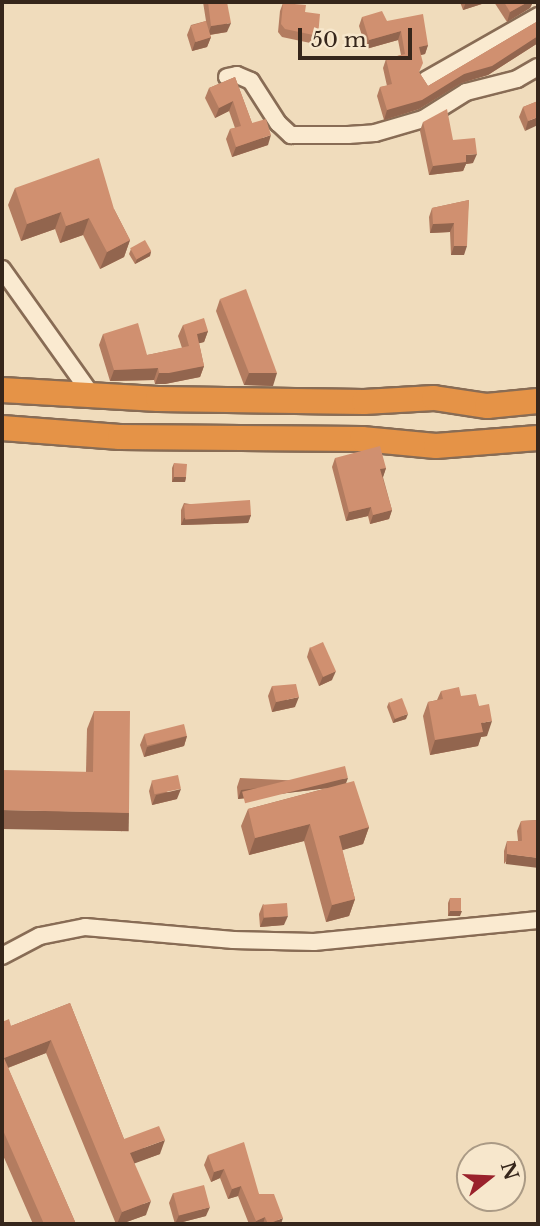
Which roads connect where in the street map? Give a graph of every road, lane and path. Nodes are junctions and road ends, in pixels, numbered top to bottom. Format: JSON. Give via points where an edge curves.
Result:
{"nodes":[{"id":1,"x":533,"y":2,"type":"edge"},
{"id":2,"x":538,"y":9,"type":"edge"},
{"id":3,"x":538,"y":16,"type":"edge"},
{"id":4,"x":538,"y":67,"type":"edge"},
{"id":5,"x":227,"y":77,"type":"edge"},
{"id":6,"x":426,"y":80,"type":"edge"},
{"id":7,"x":2,"y":269,"type":"edge"},
{"id":8,"x":2,"y":390,"type":"edge"},
{"id":9,"x":90,"y":394,"type":"junction"},
{"id":10,"x":176,"y":399,"type":"junction"},
{"id":11,"x":538,"y":401,"type":"edge"},
{"id":12,"x":2,"y":428,"type":"edge"},
{"id":13,"x":173,"y":438,"type":"junction"},
{"id":14,"x":538,"y":438,"type":"edge"},
{"id":15,"x":538,"y":920,"type":"edge"},
{"id":16,"x":2,"y":956,"type":"edge"}],
"edges":[{"from":1,"to":2,"type":"street"},
{"from":3,"to":6,"type":"street"},
{"from":4,"to":5,"type":"street","via":[[517,79],[466,92],[423,119],[375,133],[348,135],[291,135],[251,81],[237,75]]},
{"from":7,"to":9,"type":"street"},
{"from":8,"to":9,"type":"highway"},
{"from":9,"to":10,"type":"highway"},
{"from":10,"to":11,"type":"highway","via":[[364,402],[434,398],[487,406]]},
{"from":10,"to":13,"type":"highway"},
{"from":12,"to":13,"type":"highway"},
{"from":13,"to":14,"type":"highway","via":[[362,439],[436,446]]},
{"from":15,"to":16,"type":"street","via":[[314,942],[85,927],[40,936]]}]}
